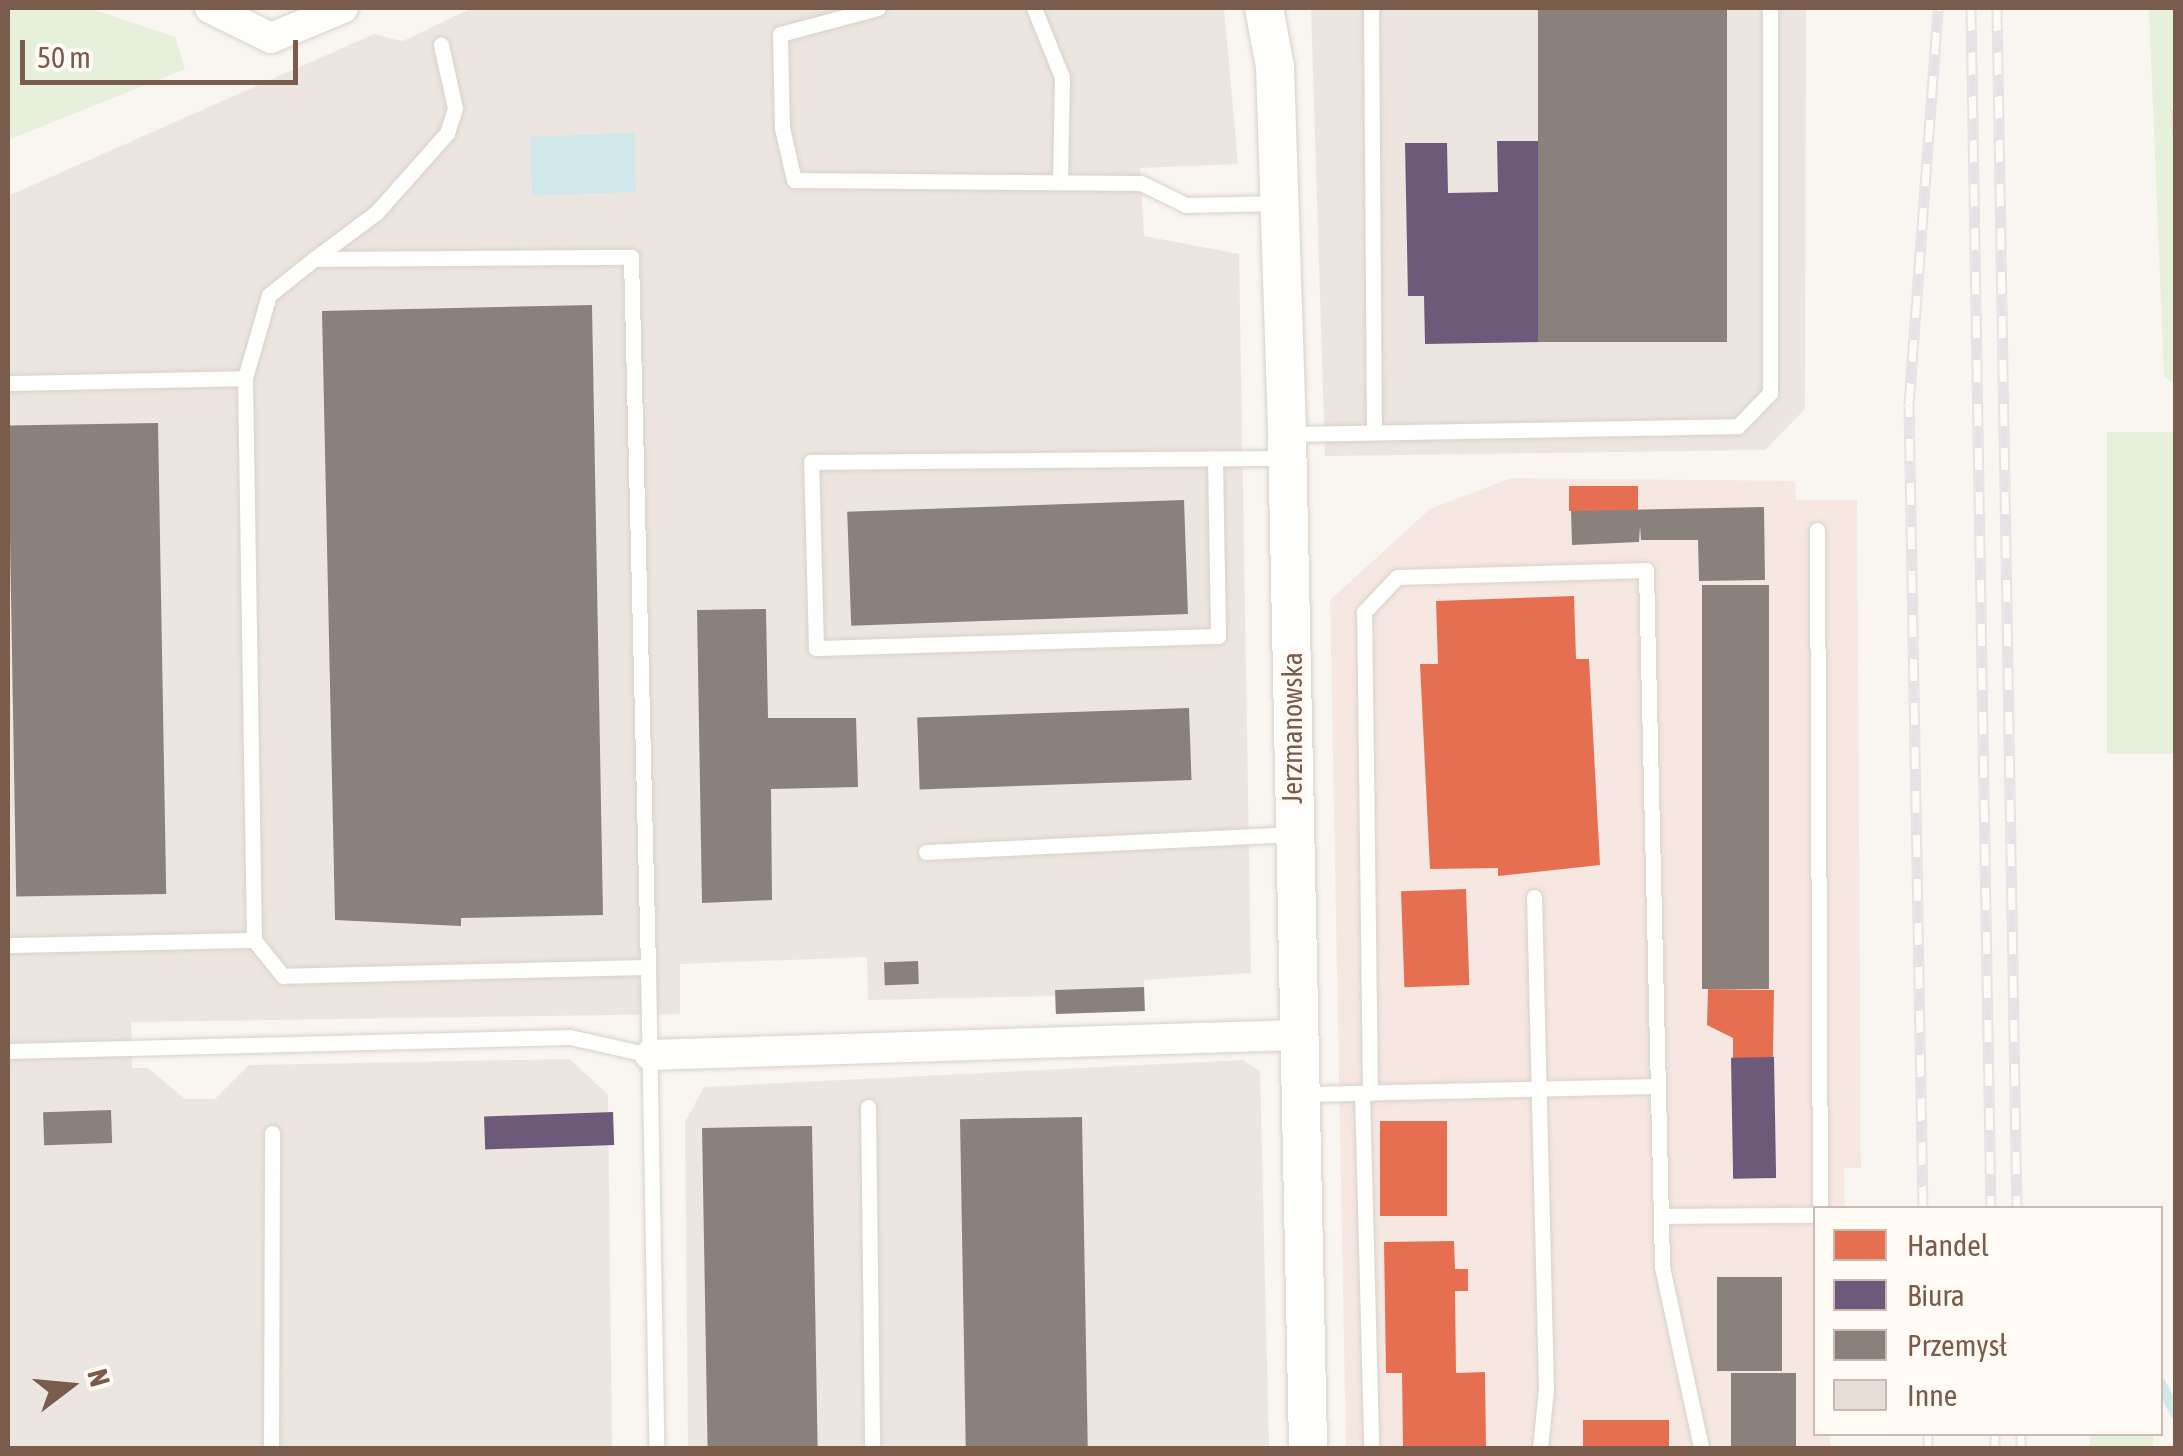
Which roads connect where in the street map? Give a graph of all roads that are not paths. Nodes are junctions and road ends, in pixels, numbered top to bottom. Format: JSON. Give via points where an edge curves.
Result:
{"nodes":[{"id":1,"x":210,"y":8,"type":"edge"},
{"id":2,"x":343,"y":8,"type":"edge"},
{"id":3,"x":878,"y":8,"type":"edge"},
{"id":4,"x":1034,"y":8,"type":"edge"},
{"id":5,"x":1264,"y":8,"type":"edge"},
{"id":6,"x":1371,"y":8,"type":"edge"},
{"id":7,"x":1770,"y":8,"type":"edge"},
{"id":8,"x":441,"y":45,"type":"dead end"},
{"id":9,"x":1060,"y":182,"type":"junction"},
{"id":10,"x":1280,"y":203,"type":"junction"},
{"id":11,"x":314,"y":259,"type":"junction"},
{"id":12,"x":245,"y":378,"type":"junction"},
{"id":13,"x":8,"y":383,"type":"edge"},
{"id":14,"x":1374,"y":432,"type":"junction"},
{"id":15,"x":1288,"y":446,"type":"junction"},
{"id":16,"x":1215,"y":459,"type":"junction"},
{"id":17,"x":1818,"y":530,"type":"dead end"},
{"id":18,"x":1292,"y":834,"type":"junction"},
{"id":19,"x":926,"y":852,"type":"dead end"},
{"id":20,"x":1534,"y":897,"type":"dead end"},
{"id":21,"x":254,"y":940,"type":"junction"},
{"id":22,"x":8,"y":945,"type":"edge"},
{"id":23,"x":648,"y":966,"type":"junction"},
{"id":24,"x":1298,"y":1034,"type":"junction"},
{"id":25,"x":8,"y":1051,"type":"edge"},
{"id":26,"x":650,"y":1055,"type":"junction"},
{"id":27,"x":1656,"y":1086,"type":"junction"},
{"id":28,"x":1534,"y":1090,"type":"junction"},
{"id":29,"x":1366,"y":1093,"type":"junction"},
{"id":30,"x":1299,"y":1094,"type":"junction"},
{"id":31,"x":868,"y":1107,"type":"dead end"},
{"id":32,"x":272,"y":1133,"type":"dead end"},
{"id":33,"x":1820,"y":1206,"type":"edge"},
{"id":34,"x":1813,"y":1215,"type":"edge"},
{"id":35,"x":1661,"y":1216,"type":"junction"},
{"id":36,"x":271,"y":1448,"type":"edge"},
{"id":37,"x":656,"y":1448,"type":"edge"},
{"id":38,"x":872,"y":1448,"type":"edge"},
{"id":39,"x":1308,"y":1448,"type":"edge"},
{"id":40,"x":1370,"y":1448,"type":"edge"},
{"id":41,"x":1540,"y":1448,"type":"edge"},
{"id":42,"x":1702,"y":1448,"type":"edge"}],
"edges":[{"from":1,"to":2,"type":"street","via":[[270,38]]},
{"from":3,"to":9,"type":"lane","via":[[780,34],[782,128],[794,180]]},
{"from":4,"to":9,"type":"lane","via":[[1062,77]]},
{"from":5,"to":10,"type":"street","name":"Jerzmanowska"},
{"from":6,"to":14,"type":"lane"},
{"from":7,"to":14,"type":"lane","via":[[1770,393],[1738,426]]},
{"from":8,"to":11,"type":"lane","via":[[455,108],[447,133],[376,213]]},
{"from":9,"to":10,"type":"lane","via":[[1141,183],[1186,205]]},
{"from":10,"to":15,"type":"street","name":"Jerzmanowska"},
{"from":11,"to":12,"type":"lane","via":[[270,295]]},
{"from":11,"to":23,"type":"lane","via":[[630,257]]},
{"from":12,"to":13,"type":"lane"},
{"from":12,"to":21,"type":"lane"},
{"from":14,"to":15,"type":"lane"},
{"from":15,"to":16,"type":"lane"},
{"from":15,"to":18,"type":"street","name":"Jerzmanowska"},
{"from":16,"to":16,"type":"lane","via":[[811,462],[816,648],[1218,636]]},
{"from":17,"to":33,"type":"lane"},
{"from":18,"to":19,"type":"lane"},
{"from":18,"to":24,"type":"street","name":"Jerzmanowska"},
{"from":20,"to":28,"type":"lane"},
{"from":21,"to":22,"type":"lane"},
{"from":21,"to":23,"type":"lane","via":[[283,976]]},
{"from":23,"to":26,"type":"lane"},
{"from":24,"to":26,"type":"street"},
{"from":24,"to":30,"type":"street","name":"Jerzmanowska"},
{"from":25,"to":26,"type":"lane","via":[[570,1038]]},
{"from":26,"to":37,"type":"lane"},
{"from":27,"to":28,"type":"lane"},
{"from":27,"to":29,"type":"lane","via":[[1646,570],[1397,577],[1364,612]]},
{"from":27,"to":35,"type":"lane"},
{"from":28,"to":29,"type":"lane"},
{"from":28,"to":41,"type":"lane","via":[[1546,1389]]},
{"from":29,"to":30,"type":"lane"},
{"from":29,"to":40,"type":"lane"},
{"from":30,"to":39,"type":"street","name":"Jerzmanowska"},
{"from":31,"to":38,"type":"lane"},
{"from":32,"to":36,"type":"lane"},
{"from":34,"to":35,"type":"lane"},
{"from":35,"to":42,"type":"lane","via":[[1662,1267]]}]}
